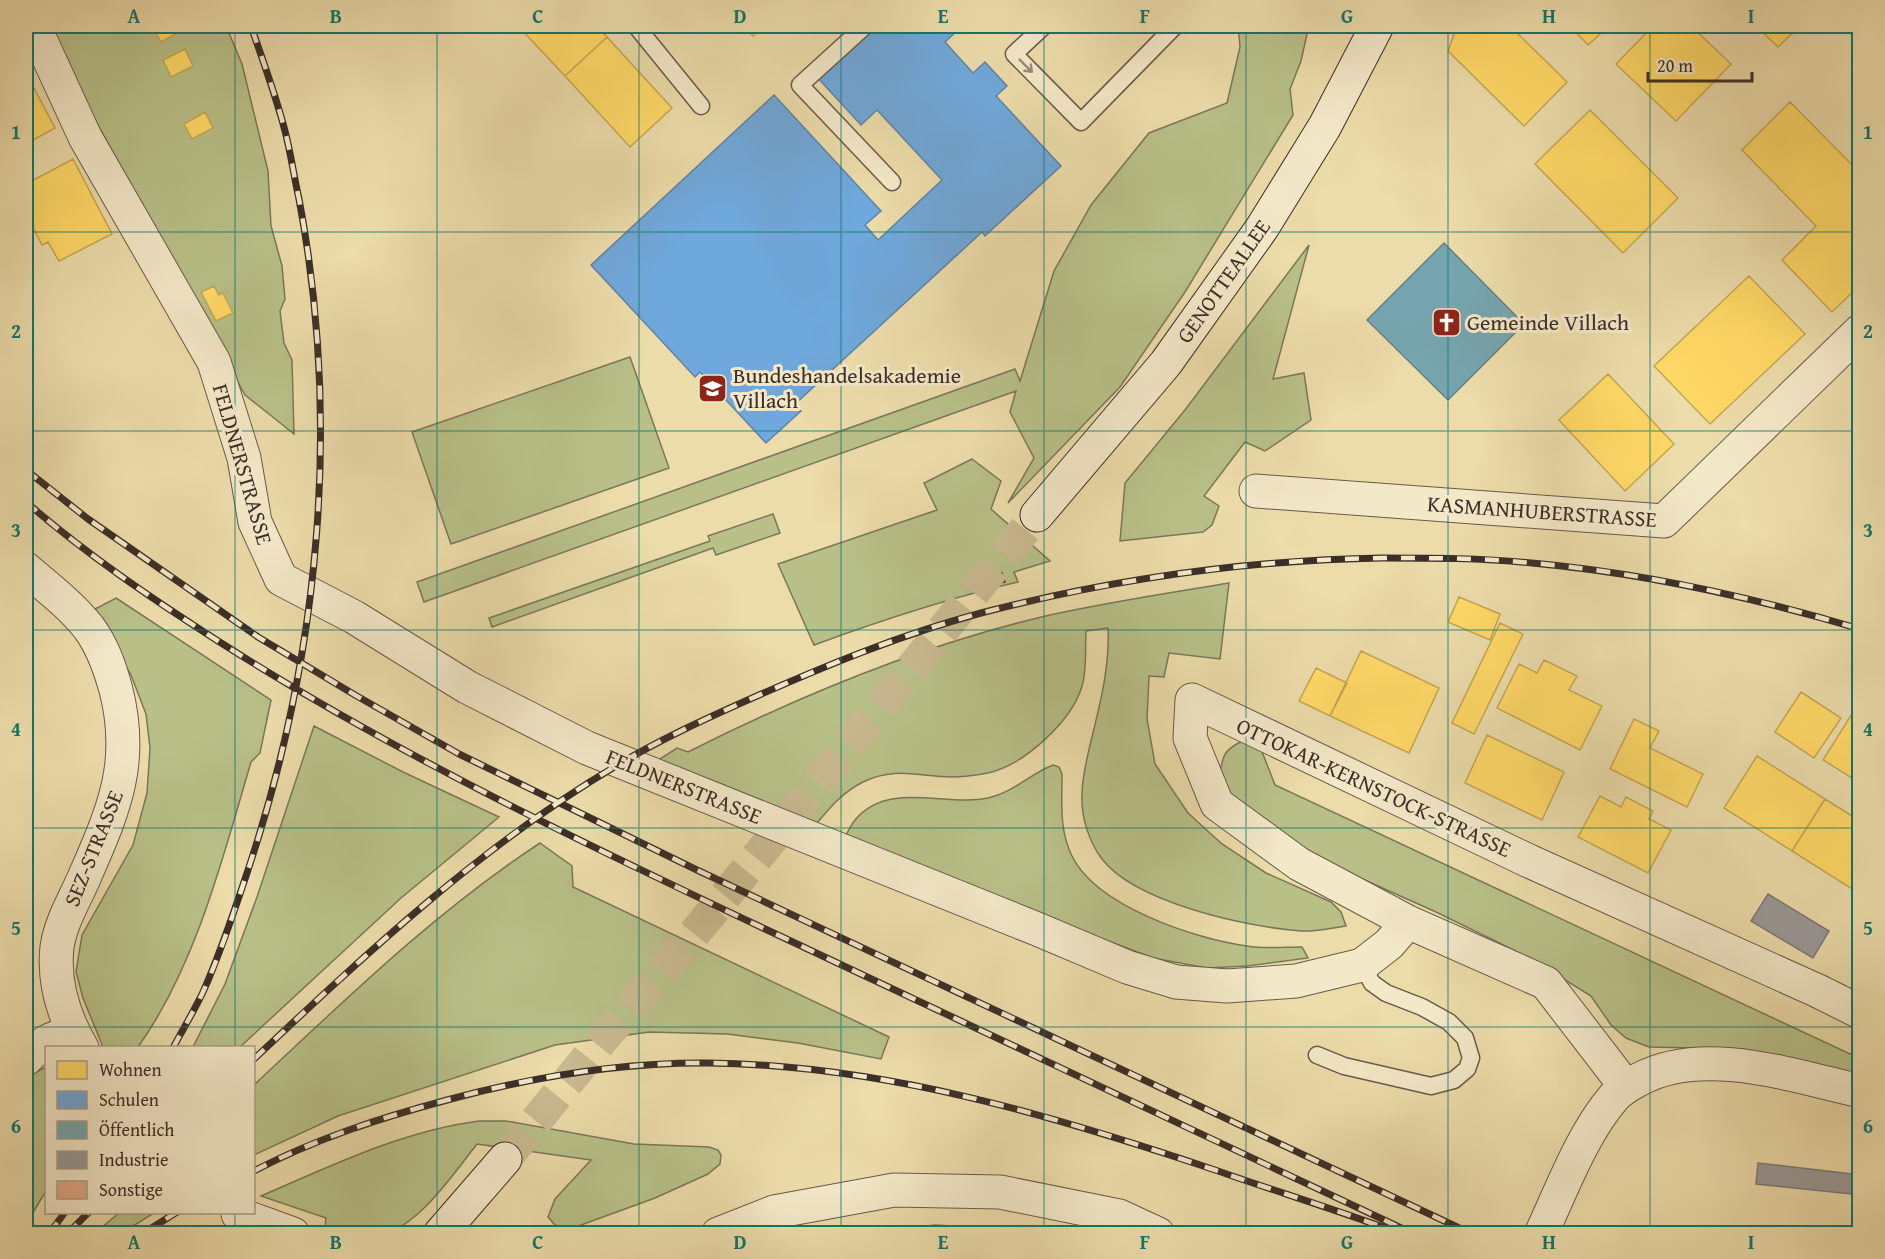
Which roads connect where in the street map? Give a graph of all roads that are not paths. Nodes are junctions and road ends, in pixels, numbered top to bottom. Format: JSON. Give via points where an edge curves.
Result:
{"nodes":[{"id":1,"x":34,"y":26,"type":"edge"},
{"id":2,"x":636,"y":26,"type":"edge"},
{"id":3,"x":865,"y":26,"type":"edge"},
{"id":4,"x":1044,"y":26,"type":"edge"},
{"id":5,"x":1175,"y":26,"type":"edge"},
{"id":6,"x":1377,"y":26,"type":"edge"},
{"id":7,"x":701,"y":106,"type":"dead end"},
{"id":8,"x":892,"y":182,"type":"dead end"},
{"id":9,"x":1860,"y":331,"type":"edge"},
{"id":10,"x":1256,"y":491,"type":"dead end"},
{"id":11,"x":1037,"y":515,"type":"tunnel mouth"},
{"id":12,"x":26,"y":569,"type":"edge"},
{"id":13,"x":1408,"y":922,"type":"junction"},
{"id":14,"x":1362,"y":964,"type":"junction"},
{"id":15,"x":1860,"y":1012,"type":"edge"},
{"id":16,"x":78,"y":1040,"type":"edge"},
{"id":17,"x":1317,"y":1055,"type":"dead end"},
{"id":18,"x":26,"y":1059,"type":"edge"},
{"id":19,"x":1626,"y":1087,"type":"junction"},
{"id":20,"x":1860,"y":1091,"type":"edge"},
{"id":21,"x":505,"y":1159,"type":"tunnel mouth"},
{"id":22,"x":238,"y":1214,"type":"edge"},
{"id":23,"x":293,"y":1233,"type":"edge"},
{"id":24,"x":440,"y":1233,"type":"edge"},
{"id":25,"x":718,"y":1233,"type":"edge"},
{"id":26,"x":1158,"y":1233,"type":"edge"},
{"id":27,"x":1541,"y":1233,"type":"edge"}],
"edges":[{"from":1,"to":14,"type":"street","name":"FELDNERSTRASSE","via":[[85,137],[214,362],[244,458],[255,522],[280,579],[354,617],[467,687],[587,748],[1127,967],[1176,982],[1227,987],[1296,981]]},
{"from":2,"to":7,"type":"lane"},
{"from":3,"to":8,"type":"lane","via":[[800,86]]},
{"from":4,"to":5,"type":"lane","one_way":true,"via":[[1014,54],[1081,122]]},
{"from":6,"to":11,"type":"street","name":"GENOTTEALLEE","via":[[1325,126],[1262,228],[1166,363]]},
{"from":9,"to":10,"type":"street","name":"KASMANHUBERSTRASSE","via":[[1664,522]]},
{"from":12,"to":16,"type":"street","name":"SEZ-STRASSE","via":[[76,614],[98,641],[111,670],[122,723],[122,762],[115,802],[57,946],[57,984]]},
{"from":13,"to":14,"type":"street","name":"FELDNERSTRASSE","via":[[1389,944]]},
{"from":13,"to":15,"type":"street","name":"OTTOKAR-KERNSTOCK-STRASSE","via":[[1299,864],[1217,804],[1190,738],[1192,700],[1529,861]]},
{"from":13,"to":19,"type":"street","via":[[1546,983]]},
{"from":14,"to":17,"type":"lane","via":[[1371,983],[1449,1022],[1465,1038],[1471,1058],[1467,1069],[1454,1080],[1431,1086],[1344,1066]]},
{"from":16,"to":18,"type":"street","via":[[50,1038]]},
{"from":19,"to":20,"type":"street","via":[[1667,1069],[1707,1063],[1754,1068]]},
{"from":19,"to":27,"type":"street","via":[[1615,1096],[1588,1135]]},
{"from":21,"to":24,"type":"street"},
{"from":22,"to":23,"type":"street"},
{"from":25,"to":26,"type":"street","via":[[774,1212],[894,1190],[1000,1192],[1119,1216]]}]}
